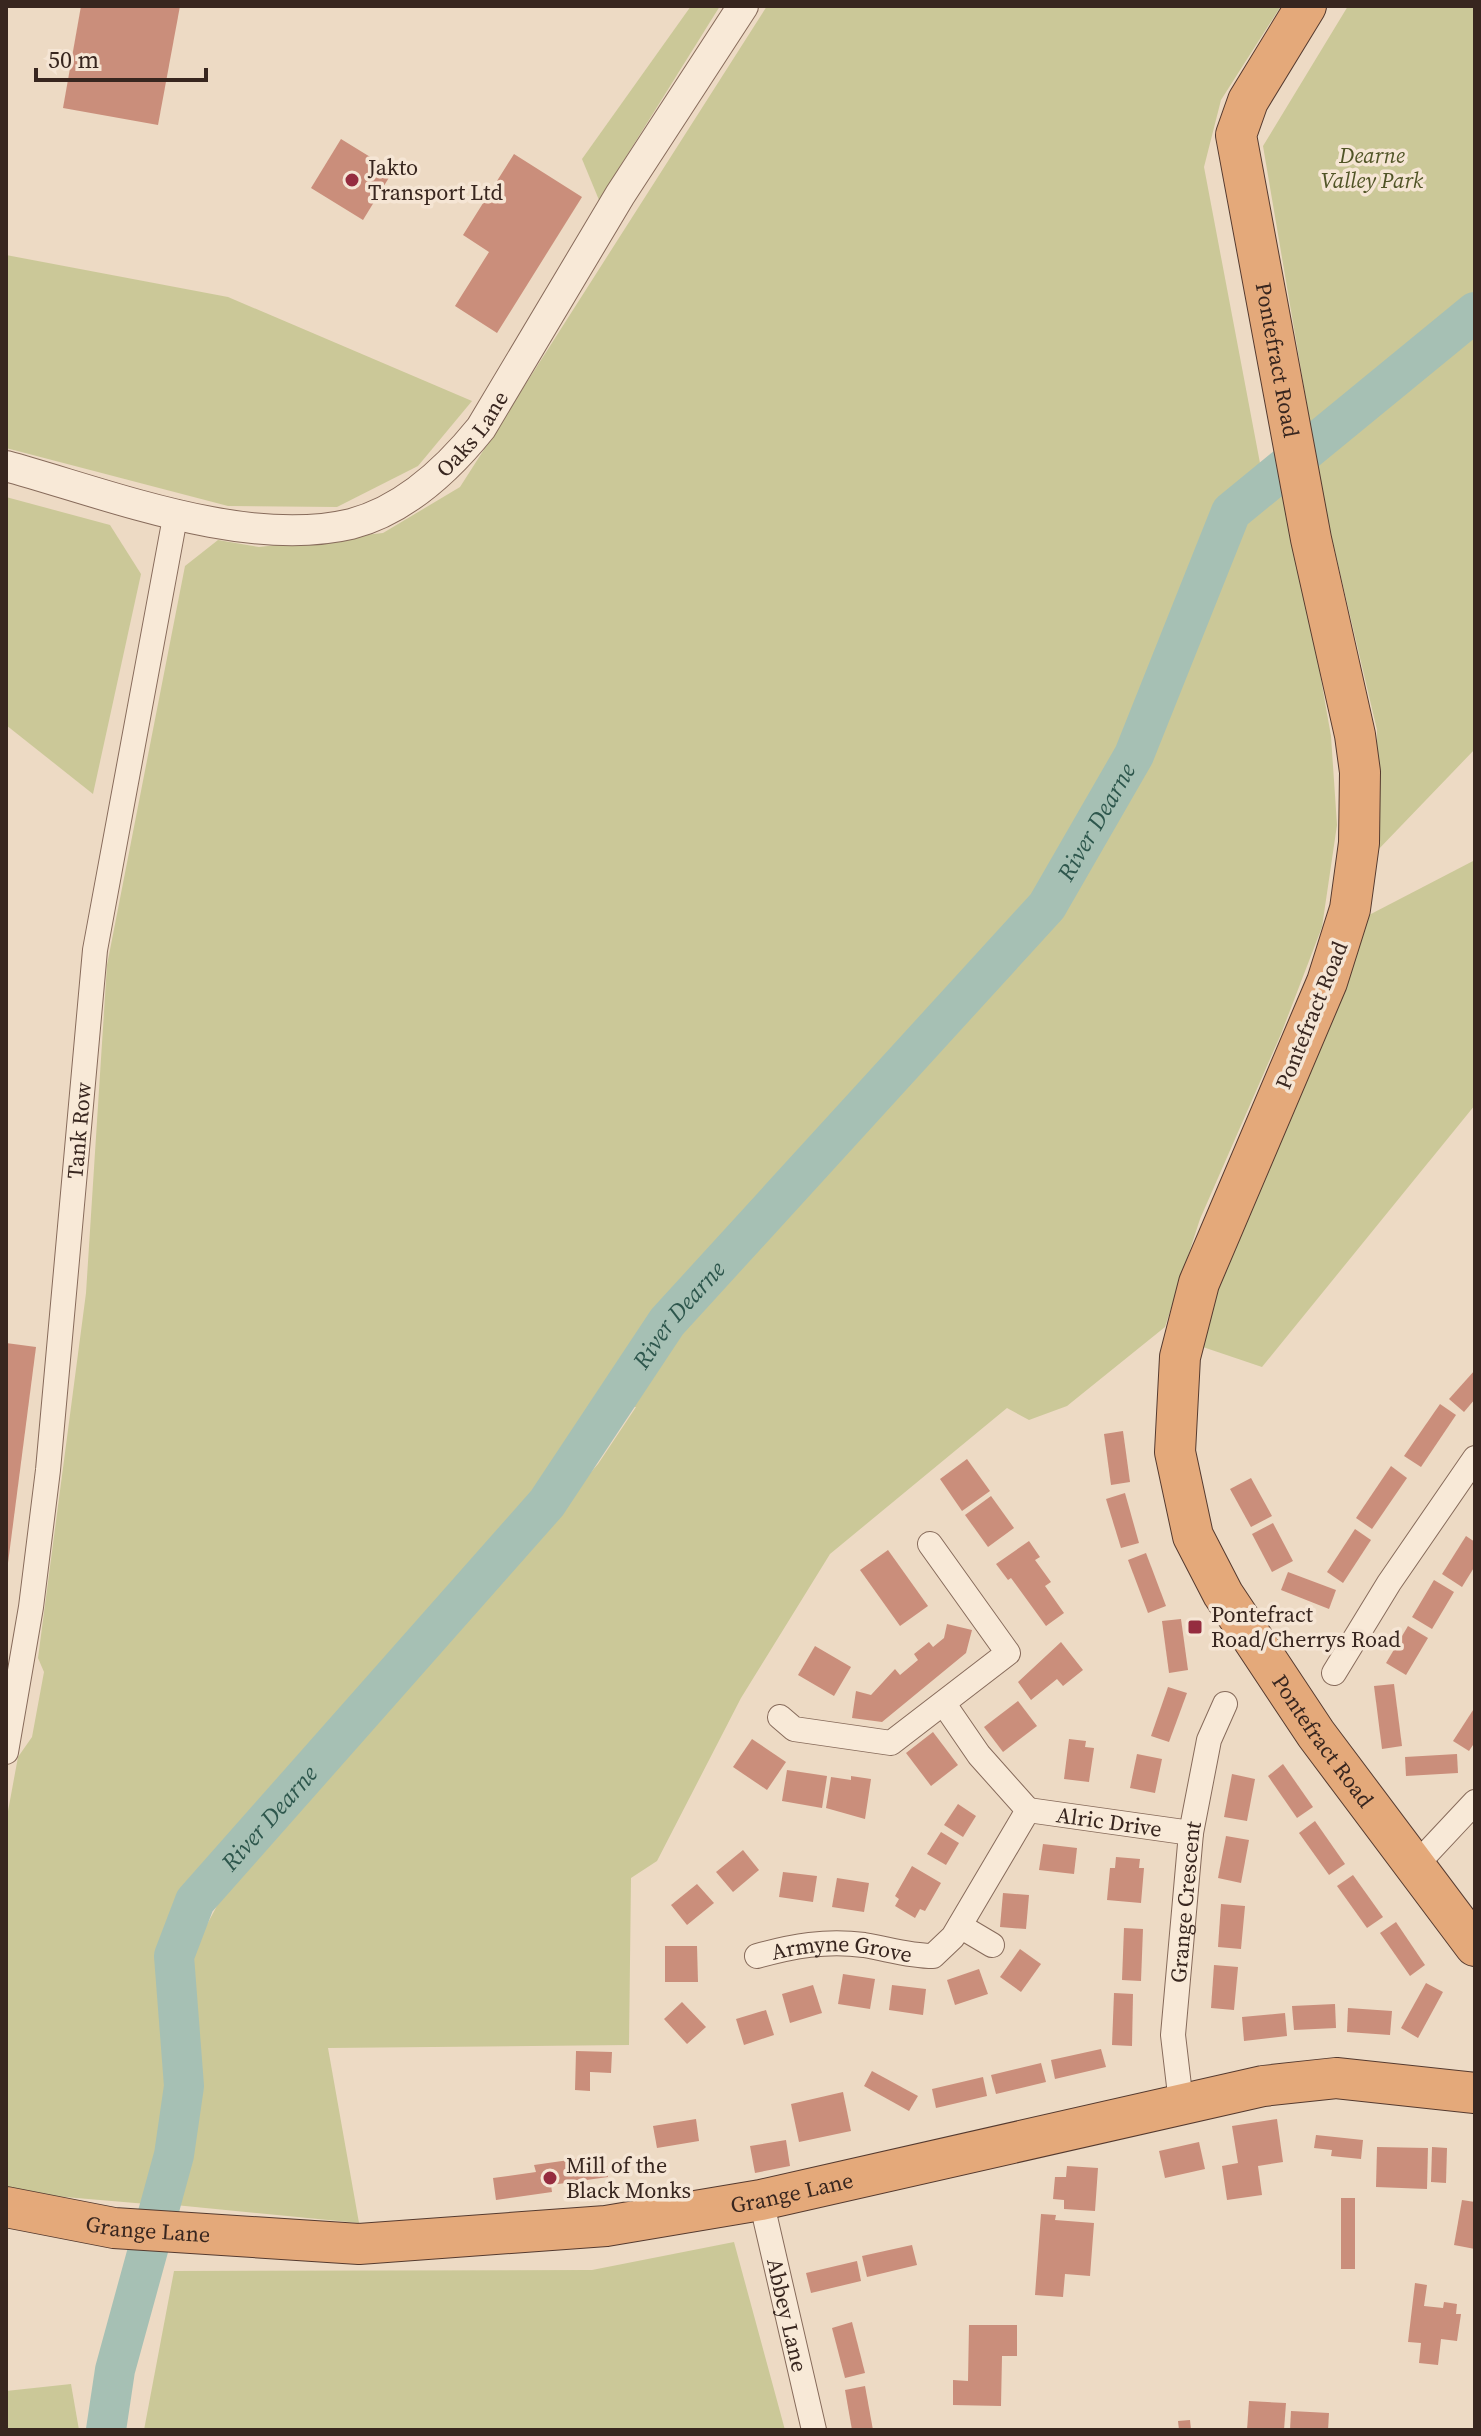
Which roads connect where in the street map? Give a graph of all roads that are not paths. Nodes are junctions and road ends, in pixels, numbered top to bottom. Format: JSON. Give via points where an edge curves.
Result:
{"nodes":[{"id":1,"x":743,"y":6,"type":"edge"},
{"id":2,"x":1306,"y":6,"type":"edge"},
{"id":3,"x":6,"y":466,"type":"edge"},
{"id":4,"x":176,"y":512,"type":"junction"},
{"id":5,"x":1475,"y":1458,"type":"edge"},
{"id":6,"x":930,"y":1544,"type":"dead end"},
{"id":7,"x":1334,"y":1673,"type":"dead end"},
{"id":8,"x":944,"y":1704,"type":"junction"},
{"id":9,"x":1225,"y":1704,"type":"dead end"},
{"id":10,"x":780,"y":1717,"type":"dead end"},
{"id":11,"x":6,"y":1752,"type":"edge"},
{"id":12,"x":1475,"y":1802,"type":"edge"},
{"id":13,"x":1028,"y":1810,"type":"junction"},
{"id":14,"x":1191,"y":1833,"type":"junction"},
{"id":15,"x":1416,"y":1865,"type":"junction"},
{"id":16,"x":960,"y":1926,"type":"junction"},
{"id":17,"x":992,"y":1945,"type":"dead end"},
{"id":18,"x":1475,"y":1946,"type":"edge"},
{"id":19,"x":757,"y":1956,"type":"dead end"},
{"id":20,"x":1475,"y":2093,"type":"edge"},
{"id":21,"x":1181,"y":2103,"type":"junction"},
{"id":22,"x":761,"y":2200,"type":"junction"},
{"id":23,"x":6,"y":2207,"type":"edge"},
{"id":24,"x":814,"y":2430,"type":"edge"}],
"edges":[{"from":1,"to":4,"type":"street","name":"Oaks Lane","via":[[620,195],[481,428],[456,460],[410,496],[353,523],[286,530]]},
{"from":2,"to":15,"type":"highway","name":"Pontefract Road","via":[[1248,101],[1236,135],[1311,539],[1355,735],[1360,812],[1356,872],[1327,982],[1199,1283],[1180,1357],[1175,1452],[1193,1536],[1223,1594],[1316,1734]]},
{"from":3,"to":4,"type":"street","name":"Oaks Lane"},
{"from":4,"to":11,"type":"street","name":"Tank Row","via":[[95,950],[48,1470]]},
{"from":5,"to":7,"type":"street"},
{"from":6,"to":8,"type":"street","via":[[1017,1646]]},
{"from":8,"to":10,"type":"street","via":[[891,1743],[794,1729]]},
{"from":8,"to":13,"type":"street","via":[[979,1755]]},
{"from":9,"to":14,"type":"street","name":"Grange Crescent","via":[[1209,1740]]},
{"from":12,"to":15,"type":"street"},
{"from":13,"to":14,"type":"street","name":"Alric Drive"},
{"from":13,"to":16,"type":"street","name":"Armyne Grove"},
{"from":14,"to":21,"type":"street","name":"Grange Crescent","via":[[1173,2035]]},
{"from":15,"to":18,"type":"highway","name":"Pontefract Road"},
{"from":16,"to":17,"type":"street"},
{"from":16,"to":19,"type":"street","name":"Armyne Grove","via":[[933,1956],[835,1942]]},
{"from":20,"to":21,"type":"highway","name":"Grange Lane","via":[[1336,2078]]},
{"from":21,"to":22,"type":"highway","name":"Grange Lane"},
{"from":22,"to":23,"type":"highway","name":"Grange Lane","via":[[606,2226],[359,2244],[114,2228]]},
{"from":22,"to":24,"type":"street","name":"Abbey Lane"}]}
